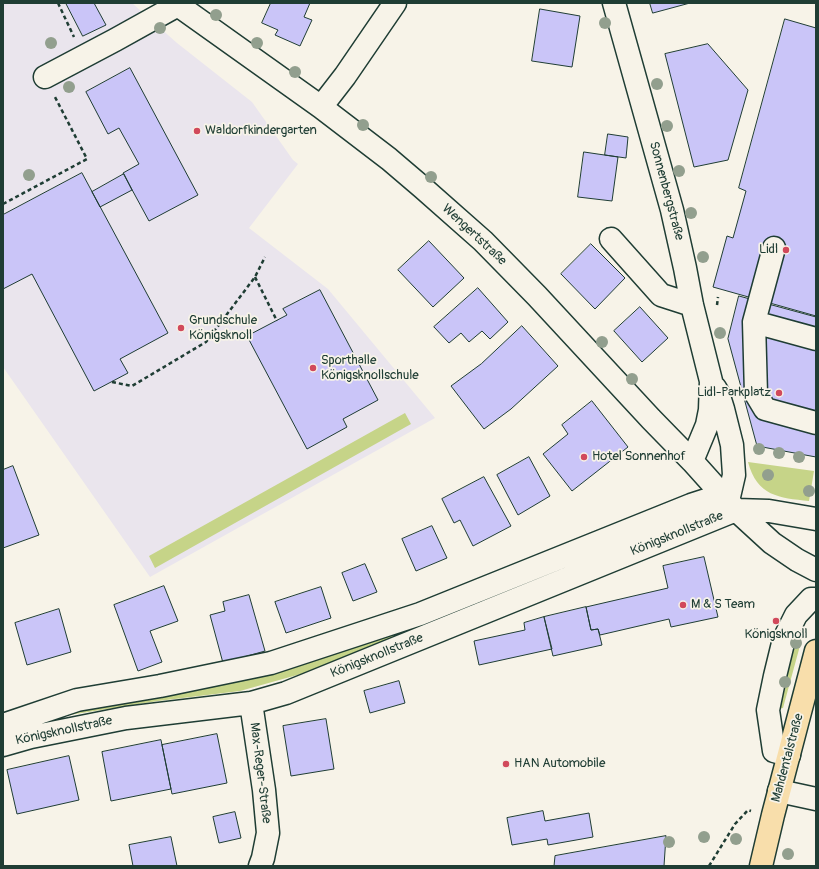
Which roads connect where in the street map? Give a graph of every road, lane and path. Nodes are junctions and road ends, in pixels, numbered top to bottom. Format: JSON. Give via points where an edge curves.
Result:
{"nodes":[{"id":1,"x":395,"y":3,"type":"edge"},
{"id":2,"x":614,"y":3,"type":"edge"},
{"id":3,"x":176,"y":4,"type":"edge"},
{"id":4,"x":44,"y":77,"type":"joint"},
{"id":5,"x":321,"y":107,"type":"junction"},
{"id":6,"x":3,"y":204,"type":"edge"},
{"id":7,"x":611,"y":239,"type":"dead end"},
{"id":8,"x":774,"y":248,"type":"dead end"},
{"id":9,"x":265,"y":257,"type":"dead end"},
{"id":10,"x":255,"y":277,"type":"junction"},
{"id":11,"x":692,"y":305,"type":"junction"},
{"id":12,"x":277,"y":321,"type":"dead end"},
{"id":13,"x":754,"y":322,"type":"junction"},
{"id":14,"x":816,"y":339,"type":"edge"},
{"id":15,"x":711,"y":381,"type":"junction"},
{"id":16,"x":112,"y":382,"type":"dead end"},
{"id":17,"x":816,"y":423,"type":"edge"},
{"id":18,"x":692,"y":461,"type":"junction"},
{"id":19,"x":728,"y":502,"type":"junction"},
{"id":20,"x":816,"y":519,"type":"edge"},
{"id":21,"x":816,"y":570,"type":"edge"},
{"id":22,"x":816,"y":599,"type":"edge"},
{"id":23,"x":816,"y":651,"type":"edge"},
{"id":24,"x":251,"y":703,"type":"junction"},
{"id":25,"x":3,"y":725,"type":"edge"},
{"id":26,"x":3,"y":745,"type":"edge"},
{"id":27,"x":789,"y":755,"type":"junction"},
{"id":28,"x":779,"y":791,"type":"junction"},
{"id":29,"x":816,"y":799,"type":"edge"},
{"id":30,"x":748,"y":810,"type":"dead end"},
{"id":31,"x":260,"y":866,"type":"edge"},
{"id":32,"x":709,"y":866,"type":"edge"},
{"id":33,"x":761,"y":866,"type":"edge"}],
"edges":[{"from":1,"to":5,"type":"street"},
{"from":2,"to":11,"type":"street","name":"Sonnenbergstraße","via":[[672,210]]},
{"from":3,"to":4,"type":"street"},
{"from":3,"to":5,"type":"street","name":"Wengertstraße"},
{"from":4,"to":6,"type":"path","via":[[87,159]]},
{"from":5,"to":18,"type":"street","name":"Wengertstraße","via":[[389,159],[483,241]]},
{"from":7,"to":11,"type":"street","via":[[661,295]]},
{"from":8,"to":13,"type":"street"},
{"from":9,"to":10,"type":"path"},
{"from":10,"to":12,"type":"path"},
{"from":10,"to":16,"type":"path","via":[[206,342],[132,386]]},
{"from":11,"to":15,"type":"street","name":"Sonnenbergstraße"},
{"from":13,"to":14,"type":"street"},
{"from":13,"to":17,"type":"street","via":[[756,394],[765,409]]},
{"from":15,"to":18,"type":"street","name":"Sonnenbergstraße","via":[[707,425]]},
{"from":15,"to":19,"type":"street","name":"Sonnenbergstraße","via":[[718,393],[732,445],[734,475]]},
{"from":18,"to":19,"type":"street","name":"Wengertstraße"},
{"from":19,"to":20,"type":"street"},
{"from":19,"to":21,"type":"street","name":"Wengertstraße","via":[[772,543]]},
{"from":19,"to":24,"type":"street","name":"Königsknollstraße","via":[[286,693]]},
{"from":19,"to":25,"type":"street","name":"Königsknollstraße","via":[[691,505],[420,614],[271,663],[78,700]]},
{"from":22,"to":27,"type":"street","via":[[811,599],[796,615],[784,639],[768,710],[774,751]]},
{"from":23,"to":27,"type":"main road","name":"Mahdentalstraße"},
{"from":24,"to":26,"type":"street","name":"Königsknollstraße","via":[[126,718]]},
{"from":24,"to":31,"type":"street","name":"Max-Reger-Straße","via":[[268,833]]},
{"from":27,"to":28,"type":"main road","name":"Mahdentalstraße"},
{"from":28,"to":29,"type":"street"},
{"from":28,"to":33,"type":"main road","name":"Mahdentalstraße"},
{"from":30,"to":32,"type":"path","via":[[735,824]]}]}
